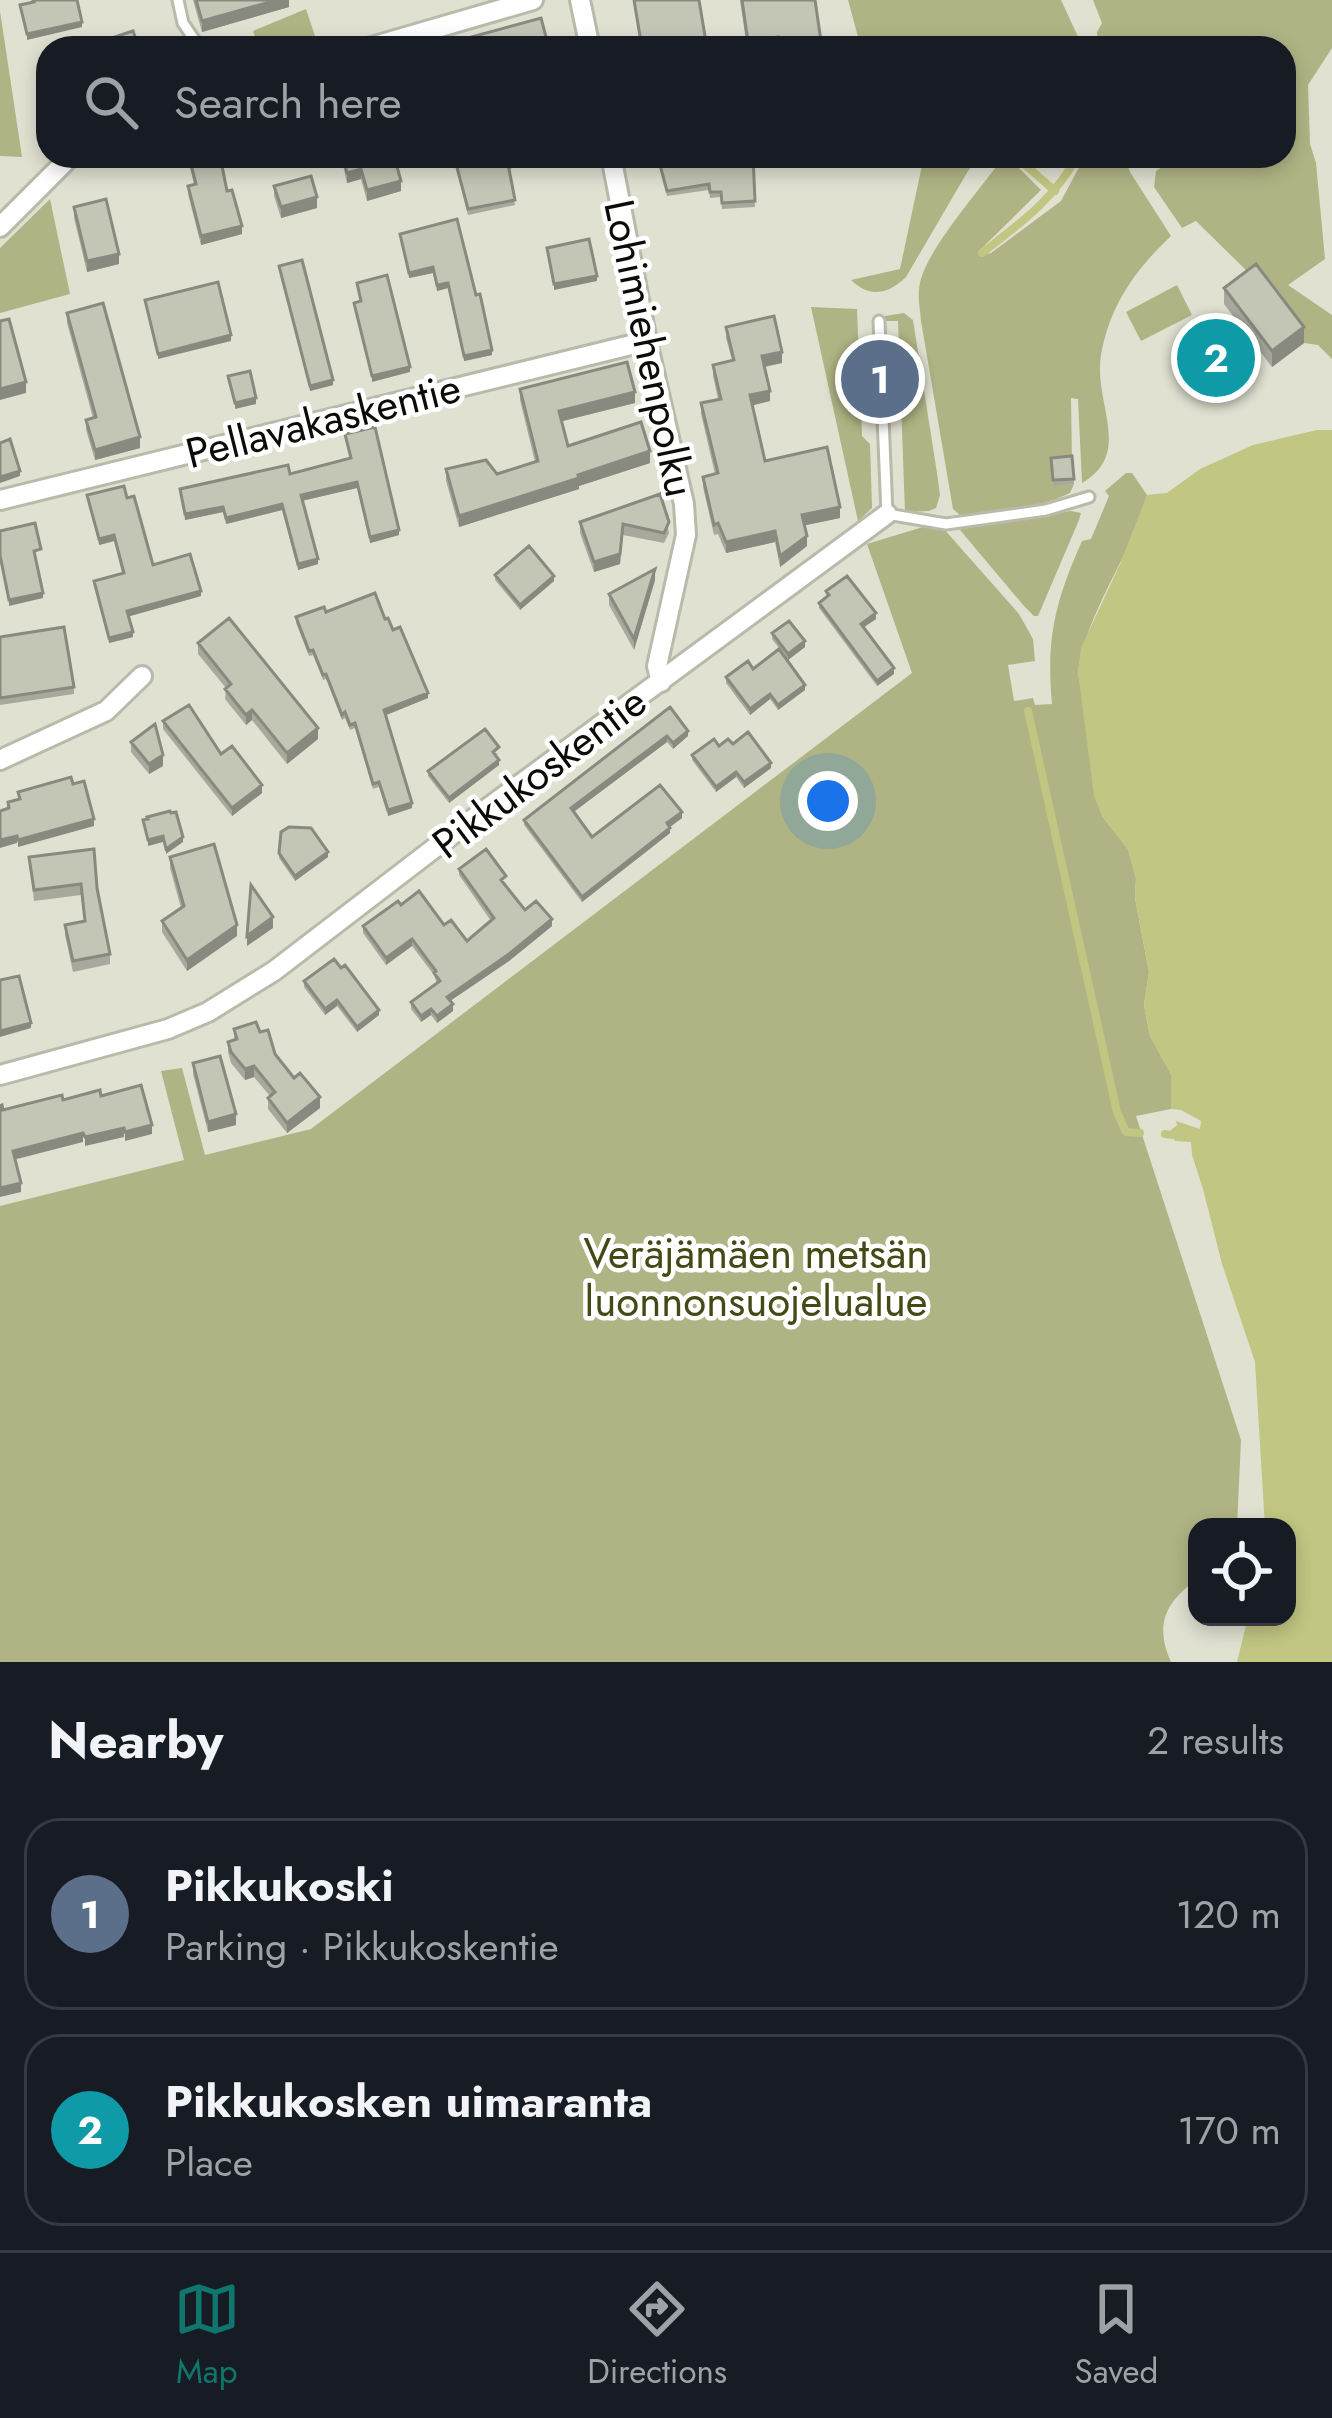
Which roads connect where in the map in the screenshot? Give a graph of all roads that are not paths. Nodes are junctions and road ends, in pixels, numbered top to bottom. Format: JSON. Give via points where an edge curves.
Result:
{"nodes":[{"id":1,"x":178,"y":0,"type":"edge"},
{"id":2,"x":533,"y":0,"type":"edge"},
{"id":3,"x":580,"y":0,"type":"edge"},
{"id":4,"x":192,"y":36,"type":"edge"},
{"id":5,"x":409,"y":36,"type":"edge"},
{"id":6,"x":588,"y":36,"type":"edge"},
{"id":7,"x":59,"y":168,"type":"edge"},
{"id":8,"x":613,"y":168,"type":"edge"},
{"id":9,"x":0,"y":227,"type":"edge"},
{"id":10,"x":879,"y":321,"type":"dead end"},
{"id":11,"x":647,"y":341,"type":"junction"},
{"id":12,"x":1089,"y":497,"type":"dead end"},
{"id":13,"x":0,"y":500,"type":"edge"},
{"id":14,"x":887,"y":514,"type":"junction"},
{"id":15,"x":142,"y":676,"type":"dead end"},
{"id":16,"x":661,"y":682,"type":"junction"},
{"id":17,"x":0,"y":760,"type":"edge"},
{"id":18,"x":0,"y":1076,"type":"edge"}],
"edges":[{"from":1,"to":4,"type":"lane"},
{"from":2,"to":5,"type":"street"},
{"from":3,"to":6,"type":"street"},
{"from":7,"to":9,"type":"street"},
{"from":8,"to":11,"type":"street","name":"Lohimiehenpolku"},
{"from":10,"to":14,"type":"lane"},
{"from":11,"to":13,"type":"street","name":"Pellavakaskentie"},
{"from":11,"to":16,"type":"street","name":"Lohimiehenpolku","via":[[686,523],[657,666]]},
{"from":12,"to":14,"type":"lane","via":[[946,524]]},
{"from":14,"to":16,"type":"street","name":"Pikkukoskentie"},
{"from":15,"to":17,"type":"street","via":[[106,710]]},
{"from":16,"to":18,"type":"street","name":"Pikkukoskentie","via":[[208,1012]]}]}
